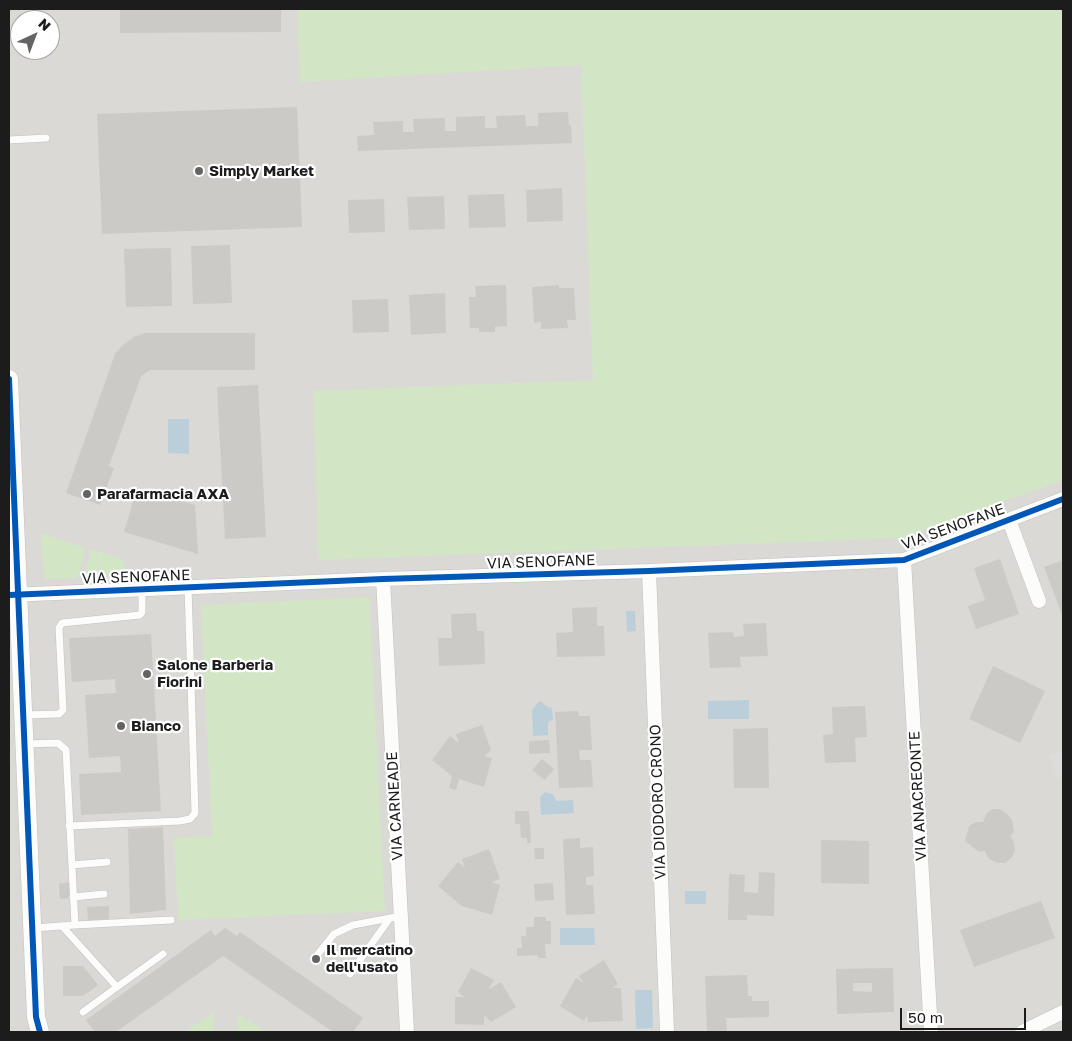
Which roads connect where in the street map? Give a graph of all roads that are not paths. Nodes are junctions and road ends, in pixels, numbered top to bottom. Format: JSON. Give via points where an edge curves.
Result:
{"nodes":[{"id":1,"x":46,"y":138,"type":"dead end"},
{"id":2,"x":9,"y":140,"type":"edge"},
{"id":3,"x":9,"y":380,"type":"edge"},
{"id":4,"x":1063,"y":499,"type":"edge"},
{"id":5,"x":1009,"y":520,"type":"junction"},
{"id":6,"x":904,"y":560,"type":"junction"},
{"id":7,"x":650,"y":571,"type":"junction"},
{"id":8,"x":383,"y":579,"type":"junction"},
{"id":9,"x":188,"y":588,"type":"junction"},
{"id":10,"x":142,"y":590,"type":"junction"},
{"id":11,"x":13,"y":595,"type":"edge"},
{"id":12,"x":1039,"y":601,"type":"dead end"},
{"id":13,"x":24,"y":715,"type":"junction"},
{"id":14,"x":24,"y":744,"type":"junction"},
{"id":15,"x":69,"y":826,"type":"junction"},
{"id":16,"x":107,"y":862,"type":"dead end"},
{"id":17,"x":72,"y":865,"type":"junction"},
{"id":18,"x":104,"y":894,"type":"dead end"},
{"id":19,"x":73,"y":897,"type":"junction"},
{"id":20,"x":395,"y":917,"type":"junction"},
{"id":21,"x":171,"y":920,"type":"dead end"},
{"id":22,"x":75,"y":925,"type":"junction"},
{"id":23,"x":62,"y":926,"type":"junction"},
{"id":24,"x":32,"y":928,"type":"junction"},
{"id":25,"x":163,"y":954,"type":"dead end"},
{"id":26,"x":318,"y":954,"type":"dead end"},
{"id":27,"x":350,"y":974,"type":"dead end"},
{"id":28,"x":117,"y":987,"type":"junction"},
{"id":29,"x":83,"y":1012,"type":"dead end"},
{"id":30,"x":1063,"y":1012,"type":"edge"},
{"id":31,"x":36,"y":1027,"type":"edge"},
{"id":32,"x":407,"y":1032,"type":"edge"},
{"id":33,"x":667,"y":1032,"type":"edge"},
{"id":34,"x":931,"y":1032,"type":"edge"},
{"id":35,"x":1022,"y":1032,"type":"edge"}],
"edges":[{"from":1,"to":2,"type":"lane"},
{"from":3,"to":11,"type":"street"},
{"from":4,"to":5,"type":"street","name":"VIA SENOFANE"},
{"from":5,"to":6,"type":"street","name":"VIA SENOFANE"},
{"from":5,"to":12,"type":"street"},
{"from":6,"to":7,"type":"street","name":"VIA SENOFANE"},
{"from":6,"to":34,"type":"street","name":"VIA ANACREONTE"},
{"from":7,"to":8,"type":"street","name":"VIA SENOFANE"},
{"from":7,"to":33,"type":"street","name":"VIA DIODORO CRONO"},
{"from":8,"to":9,"type":"street","name":"VIA SENOFANE"},
{"from":8,"to":20,"type":"street","name":"VIA CARNEADE"},
{"from":9,"to":10,"type":"street","name":"VIA SENOFANE"},
{"from":9,"to":15,"type":"lane","via":[[195,813],[190,819],[180,821]]},
{"from":10,"to":11,"type":"street","name":"VIA SENOFANE"},
{"from":10,"to":13,"type":"lane","via":[[140,615],[62,623],[59,626],[63,710],[59,714]]},
{"from":11,"to":13,"type":"street"},
{"from":13,"to":14,"type":"street"},
{"from":14,"to":15,"type":"lane","via":[[58,743],[66,750]]},
{"from":14,"to":24,"type":"street"},
{"from":15,"to":17,"type":"lane"},
{"from":16,"to":17,"type":"lane"},
{"from":17,"to":19,"type":"lane"},
{"from":18,"to":19,"type":"lane"},
{"from":19,"to":22,"type":"lane"},
{"from":20,"to":26,"type":"lane","via":[[353,925],[334,934]]},
{"from":20,"to":27,"type":"lane"},
{"from":20,"to":32,"type":"street","name":"VIA CARNEADE"},
{"from":21,"to":22,"type":"lane"},
{"from":22,"to":23,"type":"lane"},
{"from":23,"to":24,"type":"lane"},
{"from":23,"to":28,"type":"lane"},
{"from":24,"to":31,"type":"street"},
{"from":25,"to":28,"type":"lane"},
{"from":28,"to":29,"type":"lane"},
{"from":30,"to":35,"type":"street"}]}
